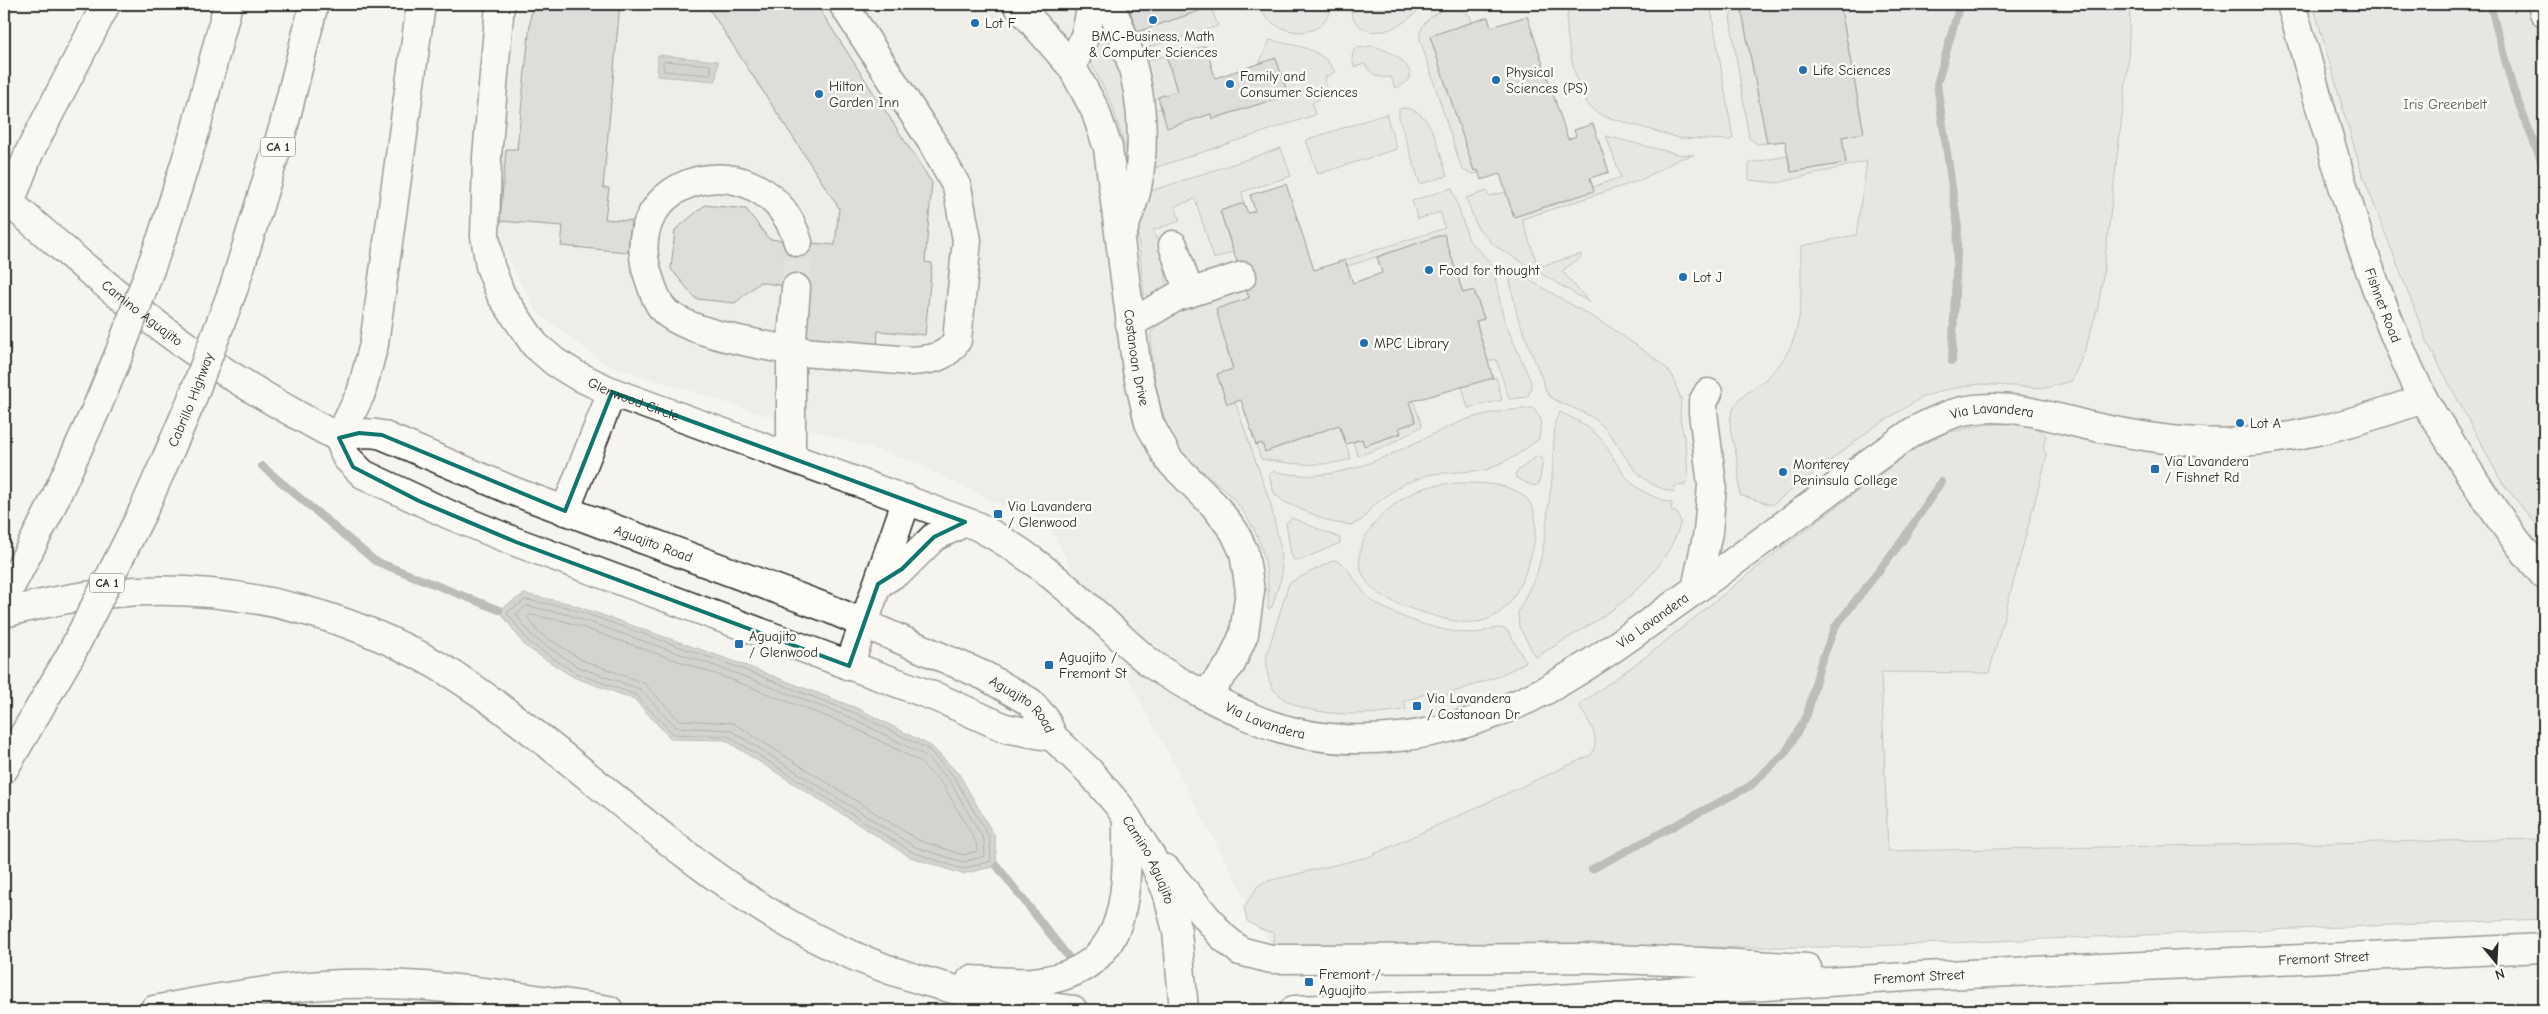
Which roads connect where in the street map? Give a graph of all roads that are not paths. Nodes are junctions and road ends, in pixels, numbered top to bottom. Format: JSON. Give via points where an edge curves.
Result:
{"nodes":[{"id":1,"x":106,"y":4,"type":"edge"},
{"id":2,"x":228,"y":4,"type":"edge"},
{"id":3,"x":314,"y":4,"type":"edge"},
{"id":4,"x":421,"y":4,"type":"edge"},
{"id":5,"x":500,"y":4,"type":"edge"},
{"id":6,"x":843,"y":4,"type":"edge"},
{"id":7,"x":1017,"y":4,"type":"edge"},
{"id":8,"x":1092,"y":4,"type":"edge"},
{"id":9,"x":1106,"y":4,"type":"edge"},
{"id":10,"x":2291,"y":4,"type":"edge"},
{"id":11,"x":2542,"y":4,"type":"edge"},
{"id":12,"x":2544,"y":12,"type":"edge"},
{"id":13,"x":1072,"y":67,"type":"junction"},
{"id":14,"x":6,"y":207,"type":"edge"},
{"id":15,"x":1120,"y":240,"type":"junction"},
{"id":16,"x":798,"y":242,"type":"tunnel mouth"},
{"id":17,"x":1173,"y":245,"type":"dead end"},
{"id":18,"x":1242,"y":276,"type":"dead end"},
{"id":19,"x":796,"y":288,"type":"tunnel mouth"},
{"id":20,"x":1189,"y":293,"type":"junction"},
{"id":21,"x":1130,"y":324,"type":"junction"},
{"id":22,"x":791,"y":351,"type":"junction"},
{"id":23,"x":612,"y":392,"type":"junction"},
{"id":24,"x":1708,"y":393,"type":"dead end"},
{"id":25,"x":2423,"y":399,"type":"junction"},
{"id":26,"x":339,"y":438,"type":"junction"},
{"id":27,"x":791,"y":456,"type":"junction"},
{"id":28,"x":907,"y":499,"type":"junction"},
{"id":29,"x":565,"y":511,"type":"junction"},
{"id":30,"x":965,"y":522,"type":"junction"},
{"id":31,"x":2544,"y":576,"type":"edge"},
{"id":32,"x":878,"y":584,"type":"junction"},
{"id":33,"x":1696,"y":589,"type":"junction"},
{"id":34,"x":4,"y":599,"type":"edge"},
{"id":35,"x":4,"y":613,"type":"edge"},
{"id":36,"x":864,"y":624,"type":"junction"},
{"id":37,"x":849,"y":666,"type":"junction"},
{"id":38,"x":1206,"y":694,"type":"junction"},
{"id":39,"x":1052,"y":737,"type":"junction"},
{"id":40,"x":4,"y":769,"type":"edge"},
{"id":41,"x":1127,"y":818,"type":"junction"},
{"id":42,"x":2544,"y":948,"type":"edge"},
{"id":43,"x":1923,"y":976,"type":"junction"},
{"id":44,"x":909,"y":978,"type":"junction"},
{"id":45,"x":154,"y":1010,"type":"edge"},
{"id":46,"x":609,"y":1010,"type":"edge"},
{"id":47,"x":1073,"y":1010,"type":"edge"},
{"id":48,"x":1184,"y":1010,"type":"edge"},
{"id":49,"x":1294,"y":1010,"type":"edge"}],
"edges":[{"from":1,"to":14,"type":"main road","via":[[29,153]]},
{"from":2,"to":34,"type":"main road","bridge":true,"via":[[195,132],[163,234],[119,354],[77,453]]},
{"from":3,"to":40,"type":"main road","name":"Cabrillo Highway","number":"CA 1","bridge":true,"via":[[284,125],[234,288],[190,404],[151,493],[71,654]]},
{"from":4,"to":26,"type":"main road","via":[[374,344],[361,393]]},
{"from":5,"to":23,"type":"main road","name":"Glenwood Circle","via":[[487,156],[485,236],[490,266],[501,295],[535,345],[576,375]]},
{"from":6,"to":22,"type":"main road","via":[[928,135],[957,187],[967,240],[957,340],[942,356],[929,360],[879,360]]},
{"from":7,"to":13,"type":"main road","name":"Costanoan Drive"},
{"from":8,"to":13,"type":"main road","via":[[1086,34]]},
{"from":9,"to":15,"type":"main road","via":[[1120,28],[1131,59],[1141,110],[1143,145],[1137,189]]},
{"from":10,"to":25,"type":"main road","name":"Fishnet Road","via":[[2349,210],[2369,268]]},
{"from":11,"to":12,"type":"main road"},
{"from":13,"to":15,"type":"main road","name":"Costanoan Drive","via":[[1095,110],[1108,148]]},
{"from":14,"to":26,"type":"main road","name":"Camino Aguajito","via":[[172,336],[252,389]]},
{"from":15,"to":21,"type":"main road","name":"Costanoan Drive"},
{"from":16,"to":22,"type":"main road","via":[[786,214],[773,198],[755,187],[733,180],[710,179],[686,184],[668,194],[654,210],[644,253],[654,294],[666,313],[684,324]]},
{"from":17,"to":20,"type":"main road"},
{"from":18,"to":20,"type":"main road"},
{"from":19,"to":22,"type":"main road"},
{"from":20,"to":21,"type":"main road","via":[[1176,297]]},
{"from":21,"to":38,"type":"main road","name":"Costanoan Drive","via":[[1144,403],[1158,444],[1234,531],[1249,572],[1249,613],[1242,641],[1231,664]]},
{"from":22,"to":27,"type":"main road"},
{"from":23,"to":27,"type":"main road","name":"Glenwood Circle"},
{"from":23,"to":29,"type":"main road"},
{"from":24,"to":33,"type":"main road","via":[[1703,402],[1703,412],[1712,485],[1708,532]]},
{"from":25,"to":31,"type":"main road","name":"Fishnet Road","via":[[2481,493]]},
{"from":25,"to":33,"type":"main road","name":"Via Lavandera","via":[[2298,436],[2217,442],[2117,432],[2019,409],[1964,411],[1914,431]]},
{"from":26,"to":29,"type":"main road","name":"Aguajito Road","via":[[359,433],[382,435]]},
{"from":26,"to":37,"type":"main road","name":"Aguajito Road","via":[[353,467],[419,501],[508,539]]},
{"from":27,"to":28,"type":"main road","name":"Glenwood Circle"},
{"from":28,"to":30,"type":"main road","name":"Via Lavandera"},
{"from":28,"to":32,"type":"main road"},
{"from":29,"to":36,"type":"main road","name":"Aguajito Road"},
{"from":30,"to":32,"type":"main road","via":[[934,537],[902,570]]},
{"from":30,"to":38,"type":"main road","name":"Via Lavandera","via":[[1008,542],[1034,560],[1153,664]]},
{"from":32,"to":36,"type":"main road"},
{"from":33,"to":38,"type":"main road","name":"Via Lavandera","via":[[1602,656],[1546,690],[1454,727],[1386,740],[1315,736],[1275,726]]},
{"from":35,"to":44,"type":"main road","via":[[104,594],[173,592],[260,601],[354,627],[425,659],[476,690],[704,867],[776,916],[856,957]]},
{"from":36,"to":37,"type":"main road"},
{"from":36,"to":39,"type":"main road","name":"Aguajito Road","via":[[986,676],[1014,692],[1030,702],[1045,719]]},
{"from":37,"to":39,"type":"main road","name":"Aguajito Road","via":[[941,699],[1006,728]]},
{"from":39,"to":41,"type":"main road","name":"Camino Aguajito","via":[[1098,781]]},
{"from":41,"to":43,"type":"main road","via":[[1222,936],[1240,951],[1271,959],[1581,958]]},
{"from":41,"to":44,"type":"main road","via":[[1123,910],[1113,938],[1095,960],[1064,976],[1031,982]]},
{"from":41,"to":48,"type":"main road","name":"Camino Aguajito","via":[[1151,856],[1173,911],[1180,950]]},
{"from":42,"to":43,"type":"main road","name":"Fremont Street"},
{"from":43,"to":49,"type":"main road","name":"Fremont Street","via":[[1495,1002]]},
{"from":44,"to":47,"type":"main road","via":[[989,998]]},
{"from":45,"to":46,"type":"main road","via":[[266,990],[324,985],[384,985],[501,994]]}]}
